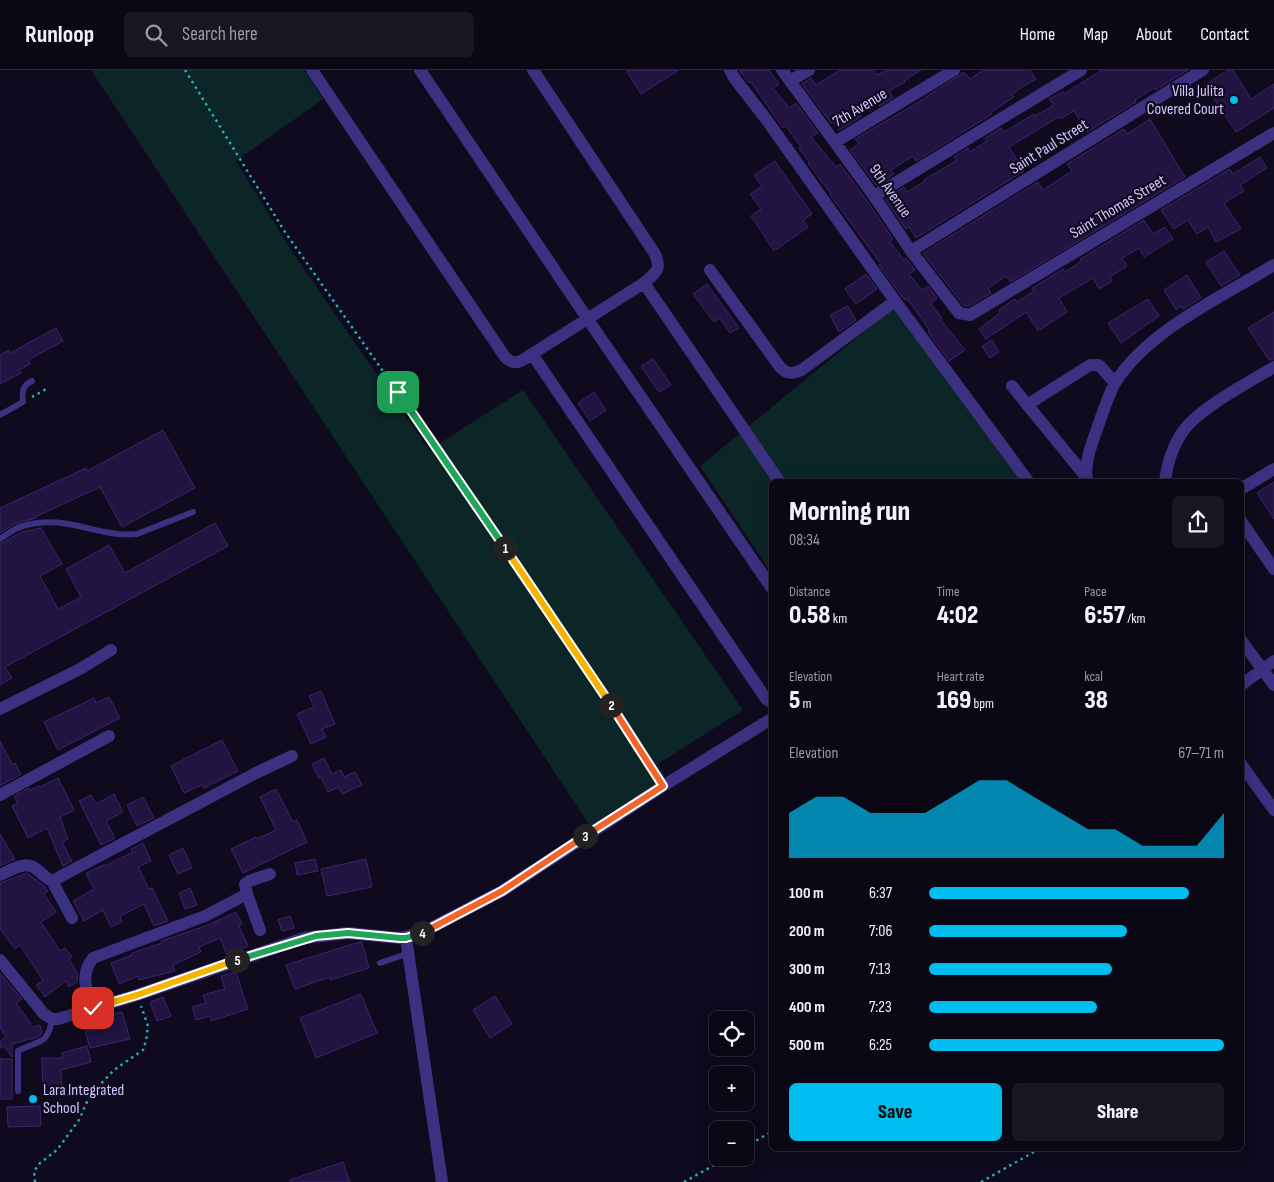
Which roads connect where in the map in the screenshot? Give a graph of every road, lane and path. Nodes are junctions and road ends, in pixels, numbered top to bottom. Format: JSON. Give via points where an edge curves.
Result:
{"nodes":[{"id":1,"x":186,"y":70,"type":"edge"},
{"id":2,"x":312,"y":70,"type":"edge"},
{"id":3,"x":420,"y":70,"type":"edge"},
{"id":4,"x":534,"y":70,"type":"edge"},
{"id":5,"x":730,"y":70,"type":"edge"},
{"id":6,"x":782,"y":70,"type":"edge"},
{"id":7,"x":809,"y":70,"type":"edge"},
{"id":8,"x":954,"y":70,"type":"edge"},
{"id":9,"x":1081,"y":70,"type":"edge"},
{"id":10,"x":1203,"y":70,"type":"edge"},
{"id":11,"x":790,"y":81,"type":"junction"},
{"id":12,"x":1274,"y":133,"type":"edge"},
{"id":13,"x":835,"y":142,"type":"junction"},
{"id":14,"x":874,"y":196,"type":"junction"},
{"id":15,"x":911,"y":251,"type":"junction"},
{"id":16,"x":1274,"y":265,"type":"edge"},
{"id":17,"x":710,"y":270,"type":"dead end"},
{"id":18,"x":644,"y":283,"type":"junction"},
{"id":19,"x":895,"y":300,"type":"junction"},
{"id":20,"x":979,"y":310,"type":"joint"},
{"id":21,"x":587,"y":318,"type":"junction"},
{"id":22,"x":532,"y":354,"type":"junction"},
{"id":23,"x":1274,"y":367,"type":"edge"},
{"id":24,"x":32,"y":381,"type":"dead end"},
{"id":25,"x":1115,"y":383,"type":"junction"},
{"id":26,"x":1012,"y":386,"type":"dead end"},
{"id":27,"x":48,"y":388,"type":"dead end"},
{"id":28,"x":23,"y":402,"type":"junction"},
{"id":29,"x":1027,"y":405,"type":"junction"},
{"id":30,"x":0,"y":415,"type":"edge"},
{"id":31,"x":1274,"y":469,"type":"edge"},
{"id":32,"x":778,"y":479,"type":"edge"},
{"id":33,"x":1027,"y":479,"type":"edge"},
{"id":34,"x":1086,"y":479,"type":"edge"},
{"id":35,"x":1087,"y":479,"type":"edge"},
{"id":36,"x":1165,"y":479,"type":"edge"},
{"id":37,"x":1244,"y":488,"type":"edge"},
{"id":38,"x":193,"y":512,"type":"dead end"},
{"id":39,"x":1244,"y":525,"type":"edge"},
{"id":40,"x":0,"y":539,"type":"edge"},
{"id":41,"x":1274,"y":569,"type":"edge"},
{"id":42,"x":769,"y":585,"type":"edge"},
{"id":43,"x":1244,"y":644,"type":"edge"},
{"id":44,"x":111,"y":650,"type":"dead end"},
{"id":45,"x":1274,"y":661,"type":"edge"},
{"id":46,"x":1263,"y":670,"type":"junction"},
{"id":47,"x":1244,"y":683,"type":"edge"},
{"id":48,"x":1274,"y":685,"type":"edge"},
{"id":49,"x":769,"y":701,"type":"edge"},
{"id":50,"x":0,"y":710,"type":"edge"},
{"id":51,"x":769,"y":720,"type":"edge"},
{"id":52,"x":109,"y":736,"type":"dead end"},
{"id":53,"x":292,"y":756,"type":"dead end"},
{"id":54,"x":1244,"y":768,"type":"edge"},
{"id":55,"x":663,"y":786,"type":"junction"},
{"id":56,"x":0,"y":795,"type":"edge"},
{"id":57,"x":1274,"y":810,"type":"edge"},
{"id":58,"x":270,"y":874,"type":"dead end"},
{"id":59,"x":0,"y":876,"type":"edge"},
{"id":60,"x":52,"y":881,"type":"junction"},
{"id":61,"x":247,"y":894,"type":"junction"},
{"id":62,"x":72,"y":918,"type":"dead end"},
{"id":63,"x":260,"y":930,"type":"dead end"},
{"id":64,"x":406,"y":938,"type":"junction"},
{"id":65,"x":409,"y":953,"type":"junction"},
{"id":66,"x":0,"y":960,"type":"edge"},
{"id":67,"x":380,"y":964,"type":"dead end"},
{"id":68,"x":137,"y":995,"type":"junction"},
{"id":69,"x":93,"y":1008,"type":"junction"},
{"id":70,"x":52,"y":1019,"type":"junction"},
{"id":71,"x":18,"y":1091,"type":"dead end"},
{"id":72,"x":769,"y":1133,"type":"edge"},
{"id":73,"x":754,"y":1142,"type":"edge"},
{"id":74,"x":1035,"y":1151,"type":"edge"},
{"id":75,"x":713,"y":1166,"type":"edge"},
{"id":76,"x":35,"y":1182,"type":"edge"},
{"id":77,"x":442,"y":1182,"type":"edge"},
{"id":78,"x":684,"y":1182,"type":"edge"},
{"id":79,"x":981,"y":1182,"type":"edge"}],
"edges":[{"from":1,"to":55,"type":"path","via":[[285,232],[435,445]]},
{"from":2,"to":22,"type":"street","via":[[505,357],[516,363]]},
{"from":3,"to":21,"type":"street"},
{"from":4,"to":18,"type":"street","via":[[655,254],[657,271]]},
{"from":5,"to":19,"type":"street"},
{"from":6,"to":11,"type":"street","name":"9th Avenue"},
{"from":7,"to":11,"type":"street"},
{"from":8,"to":13,"type":"street","name":"7th Avenue"},
{"from":9,"to":14,"type":"street"},
{"from":10,"to":15,"type":"street","name":"Saint Paul Street"},
{"from":11,"to":13,"type":"street","name":"9th Avenue"},
{"from":12,"to":20,"type":"street","name":"Saint Thomas Street"},
{"from":13,"to":14,"type":"street","name":"9th Avenue"},
{"from":14,"to":15,"type":"street","name":"9th Avenue"},
{"from":15,"to":20,"type":"street","name":"9th Avenue","via":[[959,313],[970,315]]},
{"from":16,"to":25,"type":"street","via":[[1158,337]]},
{"from":17,"to":19,"type":"street","via":[[780,367],[790,374],[803,369]]},
{"from":18,"to":21,"type":"street"},
{"from":18,"to":32,"type":"street"},
{"from":19,"to":33,"type":"street"},
{"from":21,"to":22,"type":"street"},
{"from":21,"to":42,"type":"street"},
{"from":22,"to":49,"type":"street"},
{"from":23,"to":36,"type":"street","via":[[1205,410],[1181,434]]},
{"from":24,"to":28,"type":"lane","via":[[23,389]]},
{"from":25,"to":29,"type":"street","via":[[1099,365],[1090,365]]},
{"from":25,"to":35,"type":"street","via":[[1088,454]]},
{"from":26,"to":29,"type":"street"},
{"from":27,"to":28,"type":"path"},
{"from":28,"to":30,"type":"lane"},
{"from":29,"to":34,"type":"street"},
{"from":31,"to":37,"type":"street"},
{"from":38,"to":40,"type":"lane","via":[[130,535],[46,521],[22,526]]},
{"from":39,"to":41,"type":"street"},
{"from":43,"to":46,"type":"street"},
{"from":44,"to":50,"type":"street"},
{"from":45,"to":46,"type":"street"},
{"from":46,"to":47,"type":"street"},
{"from":46,"to":48,"type":"street"},
{"from":51,"to":55,"type":"street"},
{"from":52,"to":56,"type":"street"},
{"from":53,"to":60,"type":"street"},
{"from":54,"to":57,"type":"street"},
{"from":55,"to":64,"type":"street","via":[[502,891]]},
{"from":58,"to":61,"type":"street","via":[[245,884]]},
{"from":59,"to":60,"type":"street","via":[[28,865]]},
{"from":60,"to":62,"type":"street"},
{"from":61,"to":63,"type":"street"},
{"from":61,"to":69,"type":"street","via":[[205,916],[93,958],[84,977]]},
{"from":64,"to":65,"type":"street"},
{"from":64,"to":68,"type":"street","via":[[348,933],[316,936]]},
{"from":65,"to":67,"type":"lane"},
{"from":65,"to":77,"type":"street"},
{"from":66,"to":70,"type":"street","via":[[44,1014]]},
{"from":68,"to":69,"type":"street"},
{"from":68,"to":76,"type":"path","via":[[148,1026],[143,1050],[114,1070],[90,1095],[79,1120],[57,1150],[34,1172]]},
{"from":69,"to":70,"type":"street"},
{"from":70,"to":71,"type":"lane","via":[[45,1040],[18,1051]]},
{"from":72,"to":73,"type":"path"},
{"from":74,"to":79,"type":"path"},
{"from":75,"to":78,"type":"path"}]}
